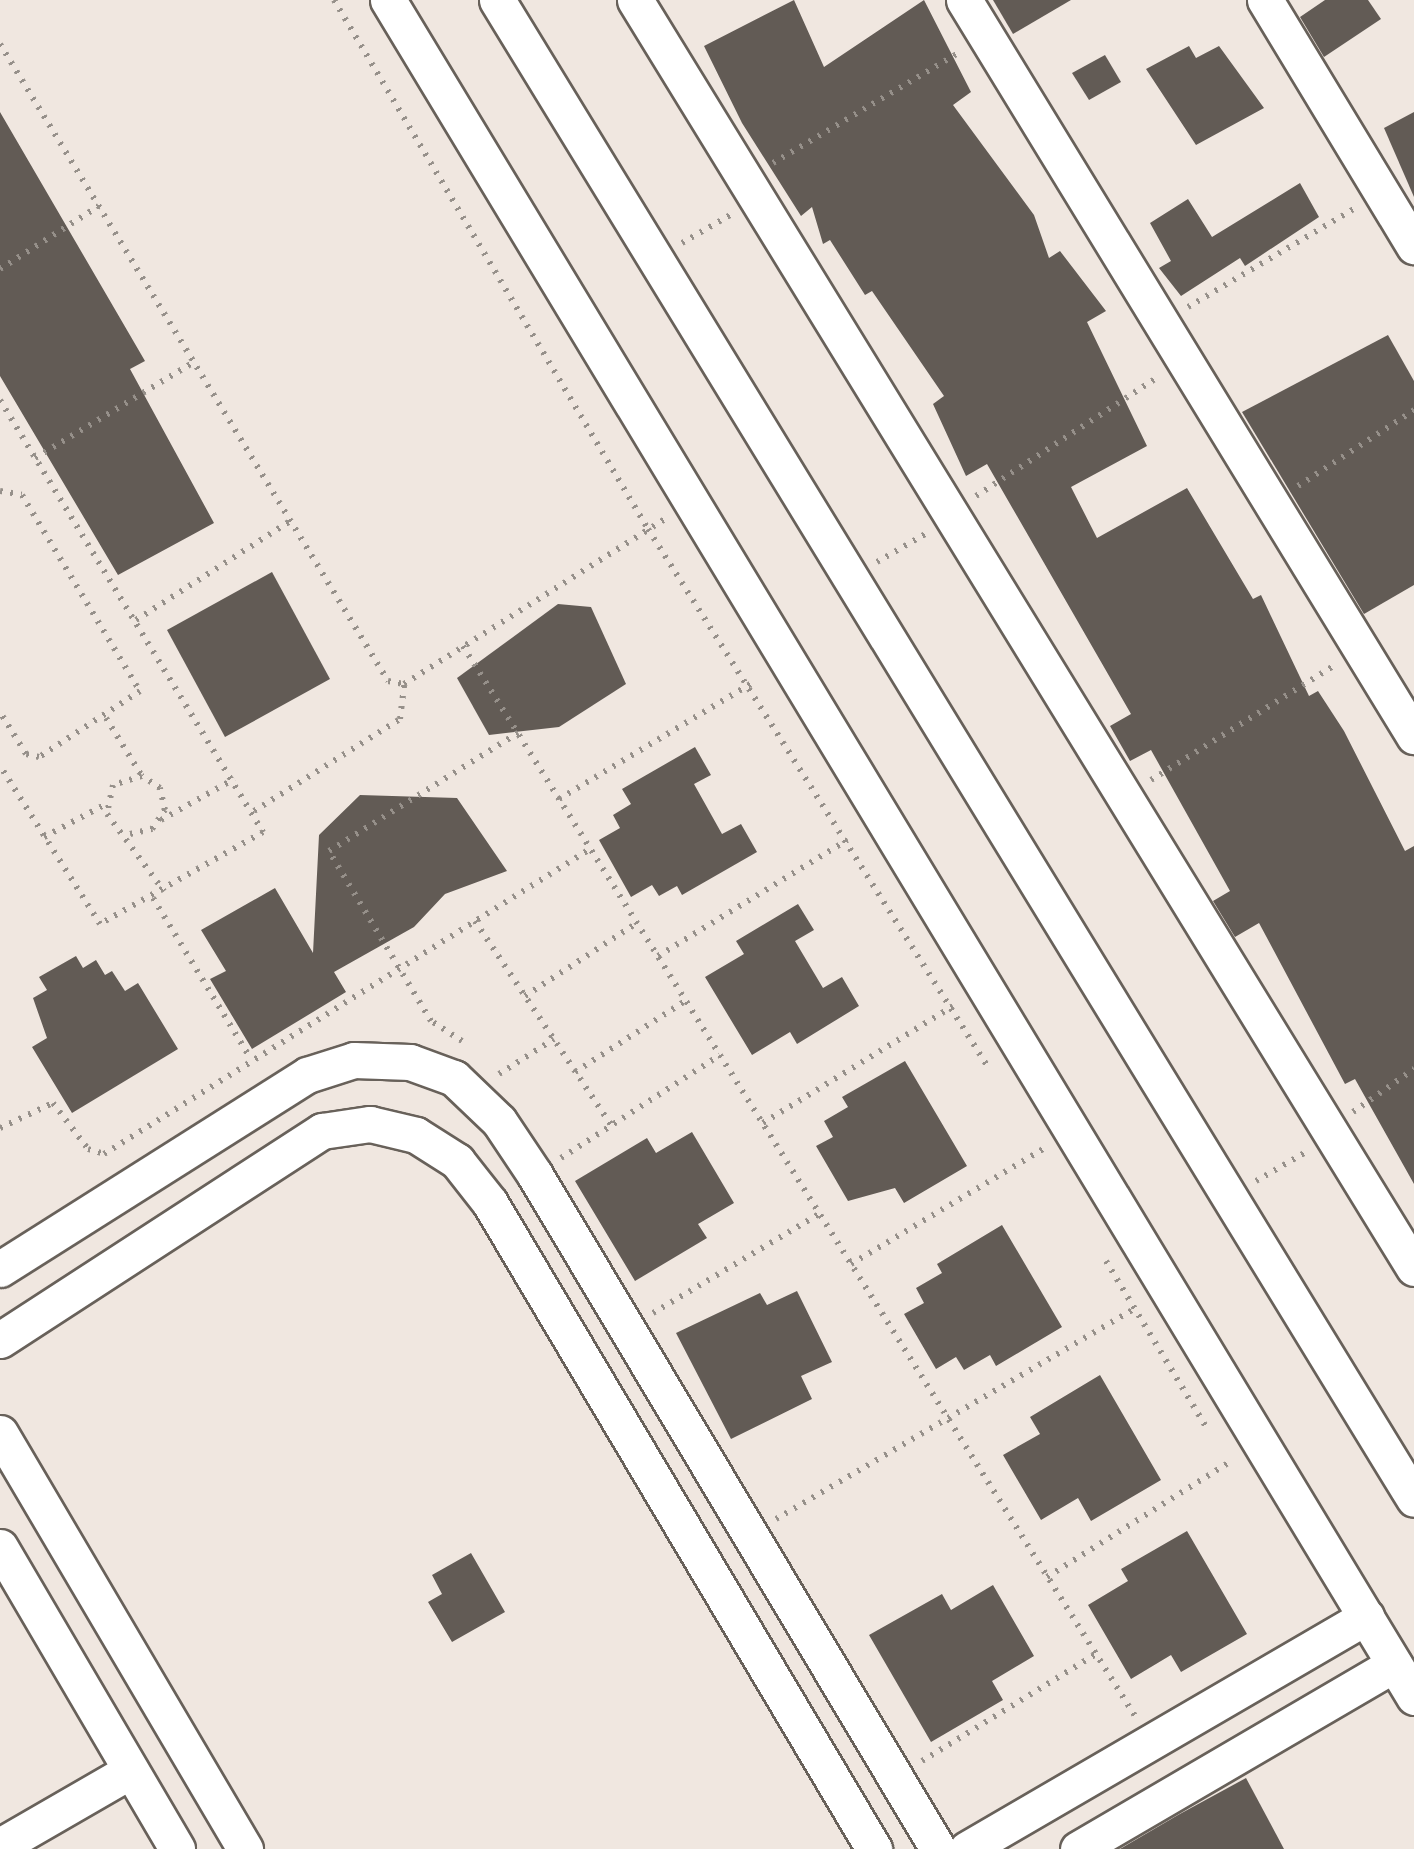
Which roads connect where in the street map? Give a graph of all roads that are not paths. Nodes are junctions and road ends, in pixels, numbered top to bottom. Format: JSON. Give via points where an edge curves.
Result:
{"nodes":[{"id":1,"x":388,"y":0,"type":"edge"},
{"id":2,"x":497,"y":0,"type":"edge"},
{"id":3,"x":635,"y":0,"type":"edge"},
{"id":4,"x":964,"y":0,"type":"edge"},
{"id":5,"x":1265,"y":0,"type":"edge"},
{"id":6,"x":1414,"y":246,"type":"edge"},
{"id":7,"x":1414,"y":736,"type":"edge"},
{"id":8,"x":1414,"y":1268,"type":"edge"},
{"id":9,"x":0,"y":1270,"type":"edge"},
{"id":10,"x":0,"y":1340,"type":"edge"},
{"id":11,"x":0,"y":1433,"type":"edge"},
{"id":12,"x":1414,"y":1499,"type":"edge"},
{"id":13,"x":755,"y":1522,"type":"junction"},
{"id":14,"x":690,"y":1539,"type":"junction"},
{"id":15,"x":0,"y":1547,"type":"edge"},
{"id":16,"x":1366,"y":1618,"type":"junction"},
{"id":17,"x":1394,"y":1664,"type":"junction"},
{"id":18,"x":1414,"y":1697,"type":"edge"},
{"id":19,"x":130,"y":1771,"type":"junction"},
{"id":20,"x":0,"y":1846,"type":"edge"},
{"id":21,"x":176,"y":1849,"type":"edge"},
{"id":22,"x":245,"y":1849,"type":"edge"},
{"id":23,"x":874,"y":1849,"type":"edge"},
{"id":24,"x":938,"y":1849,"type":"edge"},
{"id":25,"x":968,"y":1849,"type":"edge"},
{"id":26,"x":1078,"y":1849,"type":"edge"}],
"edges":[{"from":1,"to":16,"type":"street","via":[[984,986],[1058,1140],[1167,1289],[1246,1452]]},
{"from":2,"to":12,"type":"street"},
{"from":3,"to":8,"type":"street"},
{"from":4,"to":7,"type":"street"},
{"from":5,"to":6,"type":"street"},
{"from":9,"to":13,"type":"street","via":[[249,1107],[354,1060],[410,1062],[454,1078],[552,1166],[627,1328]]},
{"from":10,"to":14,"type":"street","via":[[322,1131],[370,1124],[416,1135],[457,1161],[490,1202]]},
{"from":11,"to":22,"type":"street"},
{"from":13,"to":14,"type":"street"},
{"from":13,"to":24,"type":"street","via":[[912,1765]]},
{"from":14,"to":23,"type":"street"},
{"from":15,"to":19,"type":"street"},
{"from":16,"to":17,"type":"street"},
{"from":16,"to":25,"type":"street"},
{"from":17,"to":18,"type":"street"},
{"from":17,"to":26,"type":"street"},
{"from":19,"to":20,"type":"street"},
{"from":19,"to":21,"type":"street"}]}
